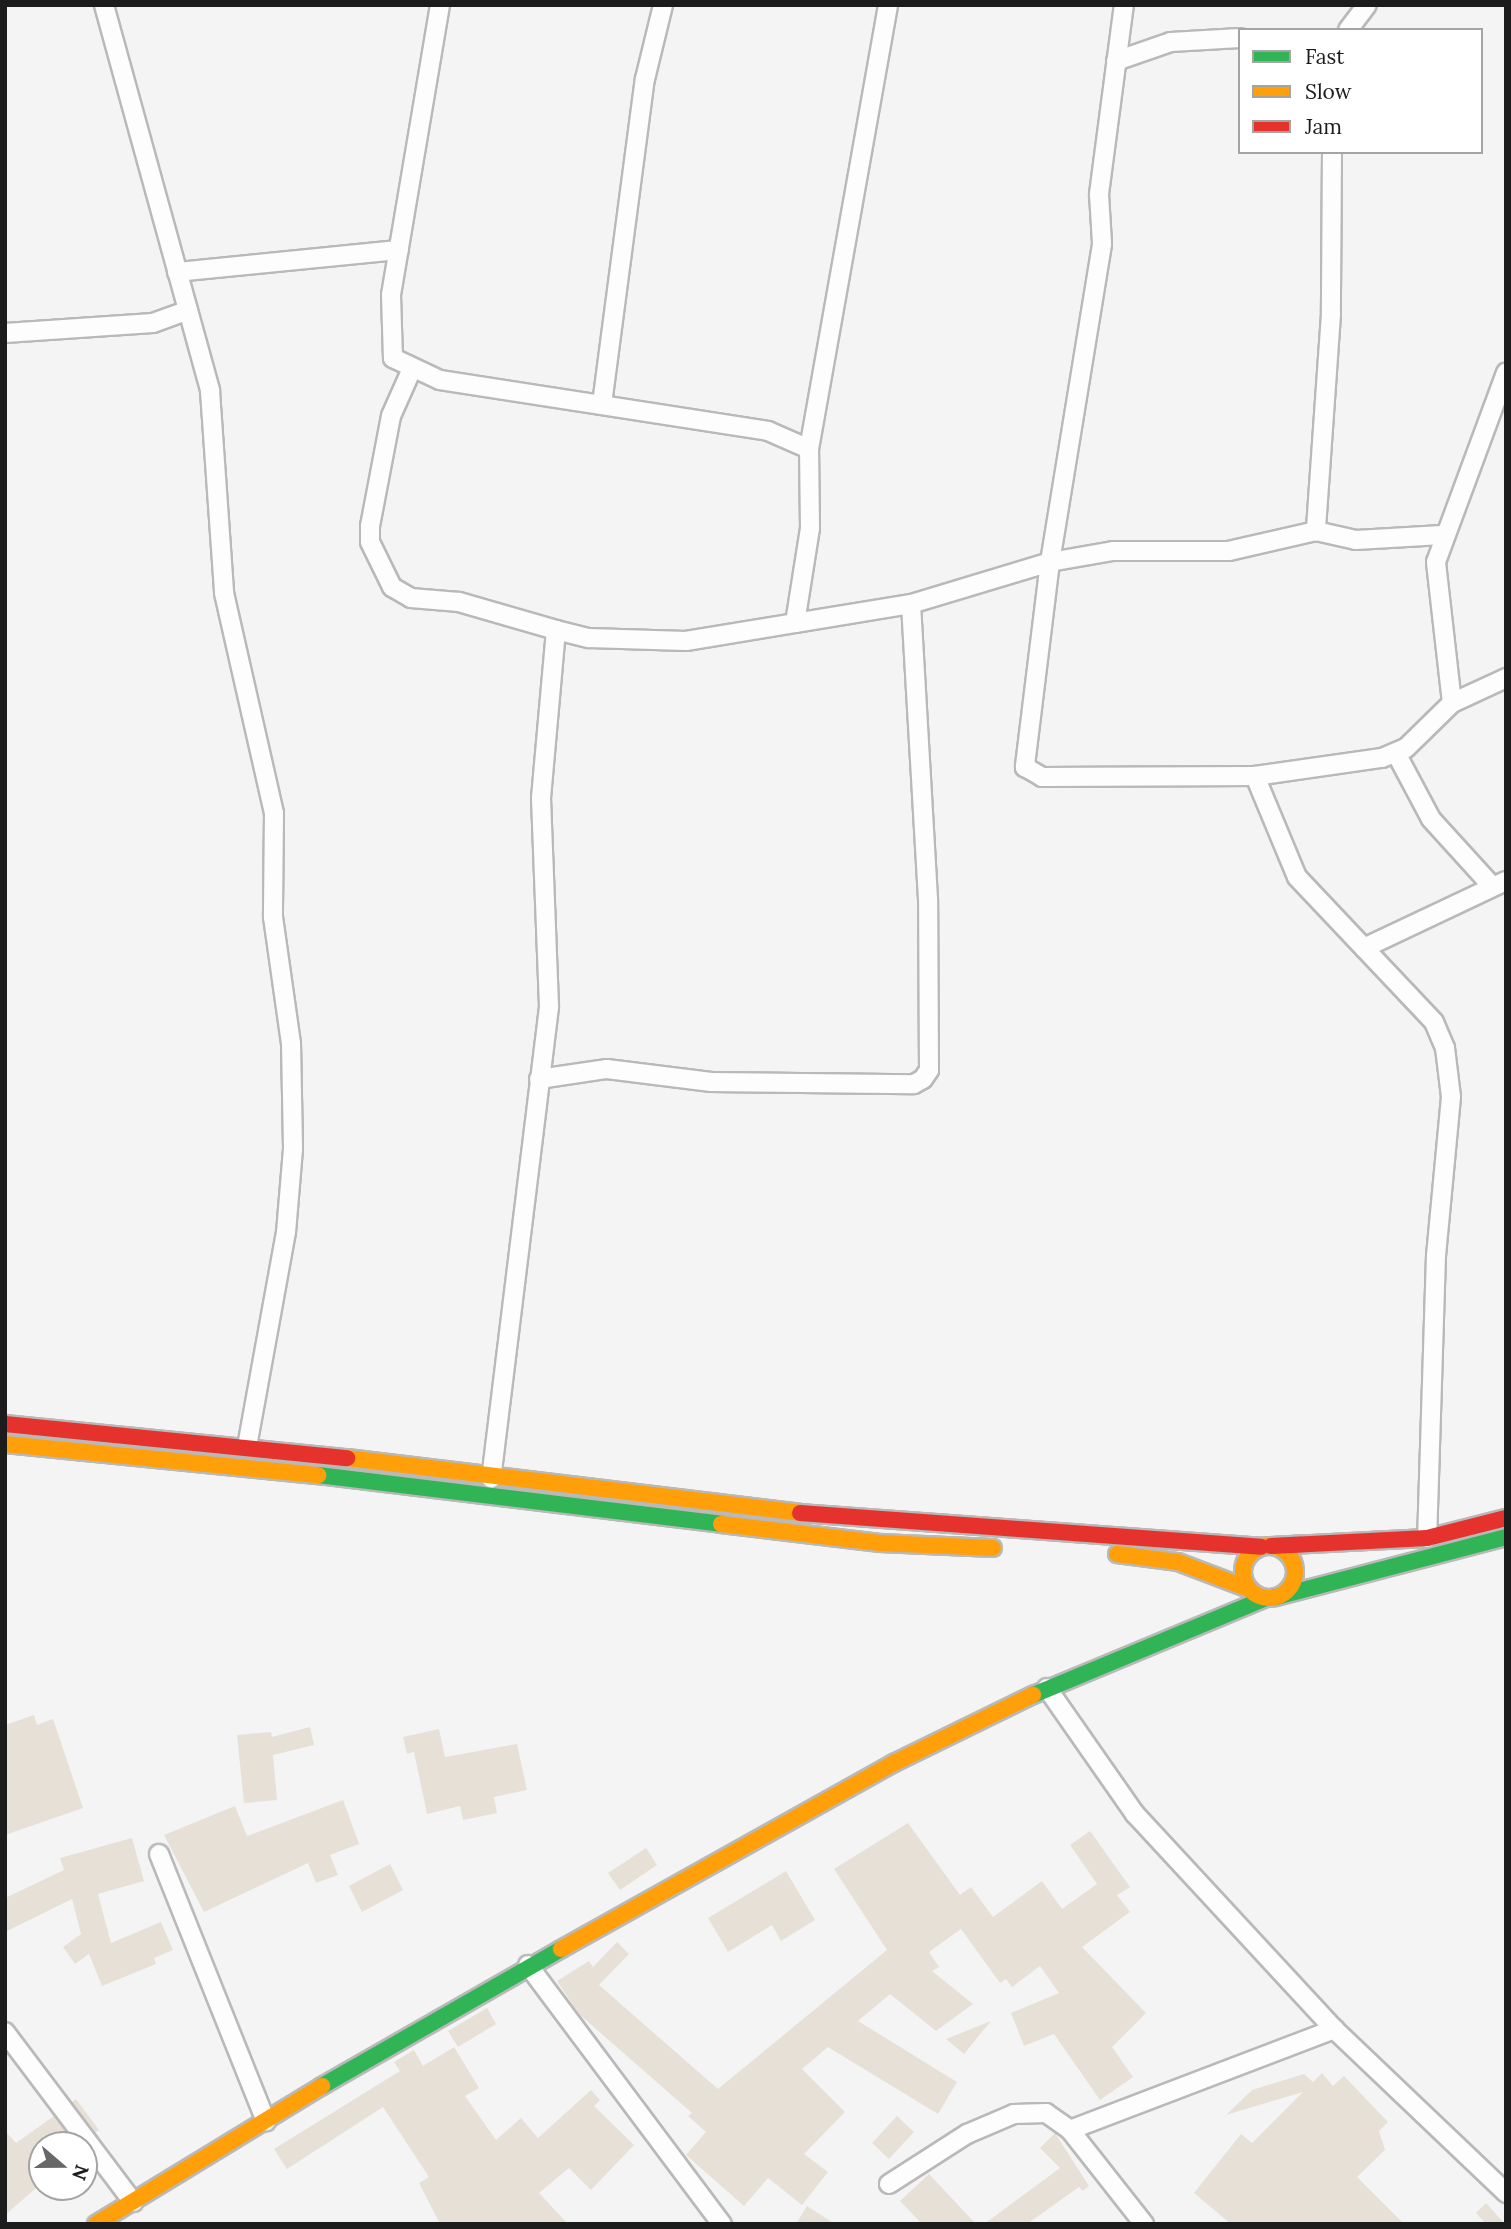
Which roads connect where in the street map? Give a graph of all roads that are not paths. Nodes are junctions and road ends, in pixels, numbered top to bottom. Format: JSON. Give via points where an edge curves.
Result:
{"nodes":[{"id":1,"x":104,"y":5,"type":"edge"},
{"id":2,"x":440,"y":5,"type":"edge"},
{"id":3,"x":663,"y":5,"type":"edge"},
{"id":4,"x":888,"y":5,"type":"edge"},
{"id":5,"x":1124,"y":5,"type":"edge"},
{"id":6,"x":1367,"y":5,"type":"edge"},
{"id":7,"x":1350,"y":28,"type":"edge"},
{"id":8,"x":1238,"y":38,"type":"edge"},
{"id":9,"x":1116,"y":61,"type":"junction"},
{"id":10,"x":1332,"y":154,"type":"edge"},
{"id":11,"x":399,"y":250,"type":"junction"},
{"id":12,"x":177,"y":272,"type":"junction"},
{"id":13,"x":188,"y":310,"type":"junction"},
{"id":14,"x":5,"y":333,"type":"edge"},
{"id":15,"x":411,"y":371,"type":"junction"},
{"id":16,"x":1506,"y":373,"type":"edge"},
{"id":17,"x":602,"y":404,"type":"junction"},
{"id":18,"x":809,"y":449,"type":"junction"},
{"id":19,"x":1316,"y":531,"type":"junction"},
{"id":20,"x":1442,"y":535,"type":"junction"},
{"id":21,"x":1050,"y":562,"type":"junction"},
{"id":22,"x":911,"y":604,"type":"junction"},
{"id":23,"x":795,"y":623,"type":"junction"},
{"id":24,"x":556,"y":630,"type":"junction"},
{"id":25,"x":1506,"y":678,"type":"edge"},
{"id":26,"x":1452,"y":704,"type":"junction"},
{"id":27,"x":1397,"y":755,"type":"junction"},
{"id":28,"x":1255,"y":776,"type":"junction"},
{"id":29,"x":1499,"y":883,"type":"edge"},
{"id":30,"x":1364,"y":947,"type":"junction"},
{"id":31,"x":539,"y":1079,"type":"junction"},
{"id":32,"x":5,"y":1424,"type":"edge"},
{"id":33,"x":5,"y":1444,"type":"edge"},
{"id":34,"x":247,"y":1446,"type":"junction"},
{"id":35,"x":491,"y":1478,"type":"junction"},
{"id":36,"x":1506,"y":1518,"type":"edge"},
{"id":37,"x":1506,"y":1537,"type":"edge"},
{"id":38,"x":1427,"y":1538,"type":"junction"},
{"id":39,"x":1266,"y":1547,"type":"junction"},
{"id":40,"x":1006,"y":1549,"type":"dead end"},
{"id":41,"x":1047,"y":1550,"type":"dead end"},
{"id":42,"x":1246,"y":1560,"type":"junction"},
{"id":43,"x":1231,"y":1584,"type":"junction"},
{"id":44,"x":1249,"y":1589,"type":"junction"},
{"id":45,"x":1271,"y":1598,"type":"junction"},
{"id":46,"x":1210,"y":1623,"type":"junction"},
{"id":47,"x":1046,"y":1688,"type":"junction"},
{"id":48,"x":159,"y":1854,"type":"dead end"},
{"id":49,"x":528,"y":1965,"type":"junction"},
{"id":50,"x":1334,"y":2029,"type":"junction"},
{"id":51,"x":5,"y":2032,"type":"edge"},
{"id":52,"x":266,"y":2121,"type":"junction"},
{"id":53,"x":1070,"y":2130,"type":"junction"},
{"id":54,"x":889,"y":2183,"type":"dead end"},
{"id":55,"x":1506,"y":2193,"type":"edge"},
{"id":56,"x":132,"y":2202,"type":"junction"},
{"id":57,"x":96,"y":2224,"type":"edge"},
{"id":58,"x":722,"y":2224,"type":"edge"},
{"id":59,"x":1144,"y":2224,"type":"edge"}],
"edges":[{"from":1,"to":12,"type":"street"},
{"from":2,"to":11,"type":"street"},
{"from":3,"to":17,"type":"street","via":[[645,79]]},
{"from":4,"to":18,"type":"street"},
{"from":5,"to":9,"type":"street"},
{"from":6,"to":7,"type":"street"},
{"from":8,"to":9,"type":"street","via":[[1171,42]]},
{"from":9,"to":21,"type":"street","via":[[1099,194],[1102,243]]},
{"from":10,"to":19,"type":"street","via":[[1331,314]]},
{"from":11,"to":12,"type":"street"},
{"from":11,"to":15,"type":"street","via":[[388,331],[393,358]]},
{"from":12,"to":13,"type":"street"},
{"from":13,"to":14,"type":"street","via":[[153,323]]},
{"from":13,"to":34,"type":"street","via":[[210,391],[224,593],[274,813],[273,917],[291,1043],[286,1232]]},
{"from":15,"to":17,"type":"street"},
{"from":15,"to":24,"type":"street","via":[[391,416],[370,526],[370,542],[392,587],[411,598],[459,602]]},
{"from":16,"to":20,"type":"street"},
{"from":17,"to":18,"type":"street","via":[[768,431]]},
{"from":18,"to":23,"type":"street","via":[[810,528]]},
{"from":19,"to":20,"type":"street","via":[[1356,540]]},
{"from":19,"to":21,"type":"street","via":[[1229,551],[1113,551]]},
{"from":20,"to":26,"type":"street","via":[[1438,592]]},
{"from":21,"to":22,"type":"street"},
{"from":21,"to":28,"type":"street","via":[[1025,768],[1042,777]]},
{"from":22,"to":23,"type":"street"},
{"from":22,"to":31,"type":"street","via":[[928,899],[929,1070],[923,1079],[914,1084],[711,1082],[607,1069]]},
{"from":23,"to":24,"type":"street","via":[[686,641],[589,638]]},
{"from":24,"to":31,"type":"street","via":[[541,798],[549,1007]]},
{"from":25,"to":26,"type":"street"},
{"from":26,"to":27,"type":"street"},
{"from":27,"to":28,"type":"street"},
{"from":27,"to":29,"type":"street","via":[[1431,819]]},
{"from":28,"to":30,"type":"street","via":[[1297,877]]},
{"from":29,"to":30,"type":"street"},
{"from":30,"to":38,"type":"street","via":[[1434,1022],[1451,1097],[1436,1255]]},
{"from":31,"to":35,"type":"street"},
{"from":32,"to":34,"type":"main road"},
{"from":33,"to":40,"type":"main road","via":[[244,1466],[880,1543]]},
{"from":34,"to":35,"type":"main road"},
{"from":35,"to":39,"type":"main road","via":[[882,1523]]},
{"from":36,"to":38,"type":"main road"},
{"from":37,"to":45,"type":"main road"},
{"from":38,"to":39,"type":"main road"},
{"from":39,"to":42,"type":"main road"},
{"from":39,"to":45,"type":"main road","via":[[1289,1555],[1295,1575]]},
{"from":41,"to":43,"type":"main road","via":[[1178,1562]]},
{"from":42,"to":43,"type":"main road"},
{"from":42,"to":44,"type":"main road"},
{"from":43,"to":44,"type":"main road"},
{"from":43,"to":46,"type":"main road"},
{"from":44,"to":45,"type":"main road"},
{"from":45,"to":46,"type":"main road"},
{"from":46,"to":47,"type":"main road"},
{"from":47,"to":49,"type":"main road","via":[[894,1763]]},
{"from":47,"to":50,"type":"street","via":[[1135,1814]]},
{"from":48,"to":52,"type":"street"},
{"from":49,"to":52,"type":"main road"},
{"from":49,"to":58,"type":"street"},
{"from":50,"to":53,"type":"street"},
{"from":50,"to":55,"type":"street"},
{"from":51,"to":56,"type":"street"},
{"from":52,"to":56,"type":"main road"},
{"from":53,"to":54,"type":"street","via":[[1046,2113],[1014,2114],[967,2134]]},
{"from":53,"to":59,"type":"street"},
{"from":56,"to":57,"type":"main road"}]}
